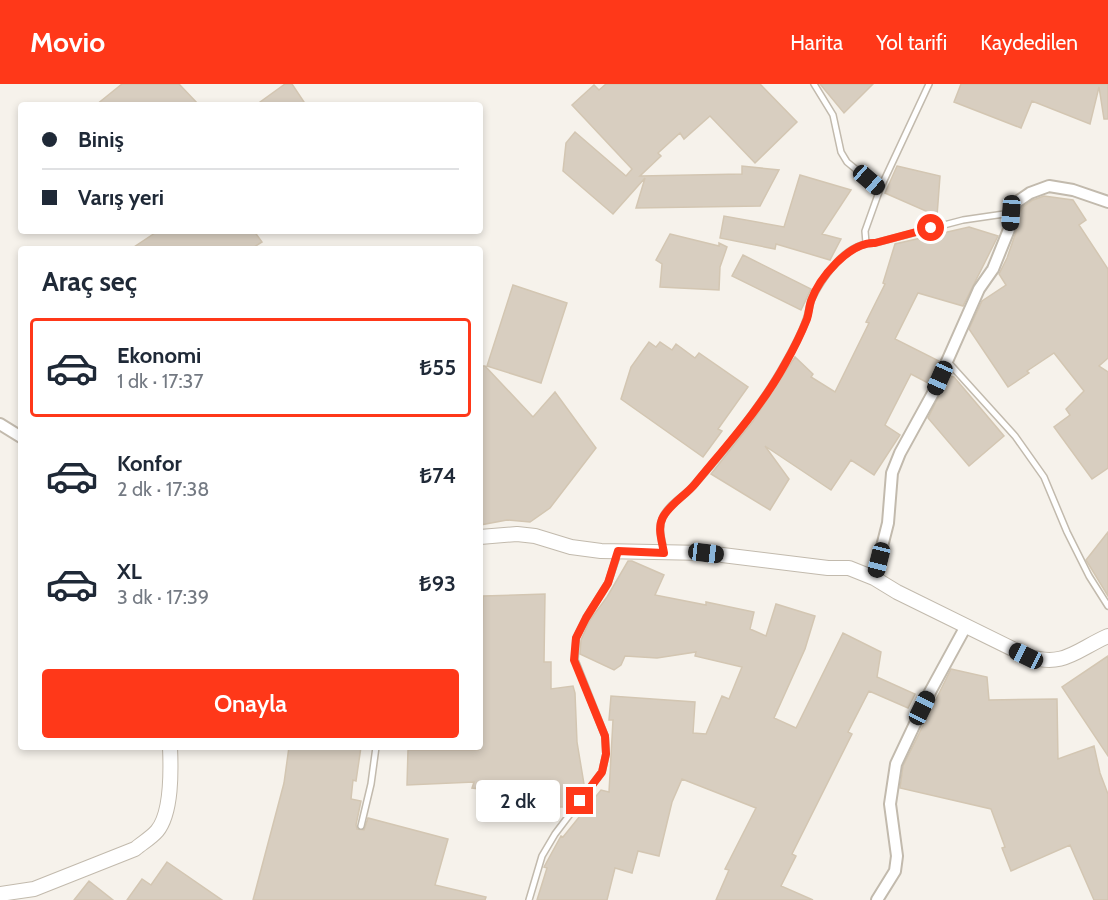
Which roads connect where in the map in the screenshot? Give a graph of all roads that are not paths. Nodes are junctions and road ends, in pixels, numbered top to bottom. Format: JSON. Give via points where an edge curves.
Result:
{"nodes":[{"id":1,"x":814,"y":84,"type":"edge"},
{"id":2,"x":929,"y":84,"type":"edge"},
{"id":3,"x":880,"y":189,"type":"junction"},
{"id":4,"x":1108,"y":201,"type":"edge"},
{"id":5,"x":1011,"y":213,"type":"junction"},
{"id":6,"x":866,"y":243,"type":"junction"},
{"id":7,"x":948,"y":362,"type":"junction"},
{"id":8,"x":0,"y":424,"type":"edge"},
{"id":9,"x":18,"y":435,"type":"edge"},
{"id":10,"x":483,"y":537,"type":"edge"},
{"id":11,"x":618,"y":551,"type":"junction"},
{"id":12,"x":664,"y":553,"type":"junction"},
{"id":13,"x":874,"y":578,"type":"junction"},
{"id":14,"x":1108,"y":606,"type":"edge"},
{"id":15,"x":966,"y":626,"type":"junction"},
{"id":16,"x":1108,"y":636,"type":"edge"},
{"id":17,"x":170,"y":750,"type":"edge"},
{"id":18,"x":376,"y":750,"type":"edge"},
{"id":19,"x":361,"y":826,"type":"dead end"},
{"id":20,"x":0,"y":894,"type":"edge"},
{"id":21,"x":528,"y":900,"type":"edge"},
{"id":22,"x":877,"y":900,"type":"edge"}],
"edges":[{"from":1,"to":3,"type":"lane","via":[[833,116],[847,162]]},
{"from":2,"to":3,"type":"lane"},
{"from":3,"to":6,"type":"lane","via":[[865,231]]},
{"from":4,"to":5,"type":"street","via":[[1049,186],[1017,202]]},
{"from":5,"to":6,"type":"lane"},
{"from":5,"to":7,"type":"street","via":[[1010,227],[993,269],[979,289]]},
{"from":6,"to":12,"type":"lane","via":[[852,249],[823,279],[794,346],[770,388],[692,488],[668,509],[660,531]]},
{"from":7,"to":13,"type":"street","via":[[892,473],[888,523]]},
{"from":7,"to":14,"type":"lane","via":[[1015,436],[1044,477],[1067,532]]},
{"from":8,"to":9,"type":"street"},
{"from":10,"to":11,"type":"street","via":[[518,534],[571,547]]},
{"from":11,"to":12,"type":"street"},
{"from":11,"to":21,"type":"lane","via":[[608,583],[576,638],[574,660],[605,736],[602,772],[542,856]]},
{"from":12,"to":13,"type":"street","via":[[706,553],[849,568]]},
{"from":13,"to":15,"type":"street"},
{"from":15,"to":16,"type":"street","via":[[1026,656],[1054,661],[1070,657]]},
{"from":15,"to":22,"type":"street","via":[[896,764],[890,804],[897,856],[895,871]]},
{"from":17,"to":20,"type":"street","via":[[171,783],[165,811],[161,824],[147,840],[135,849],[34,889]]},
{"from":18,"to":19,"type":"lane"}]}
